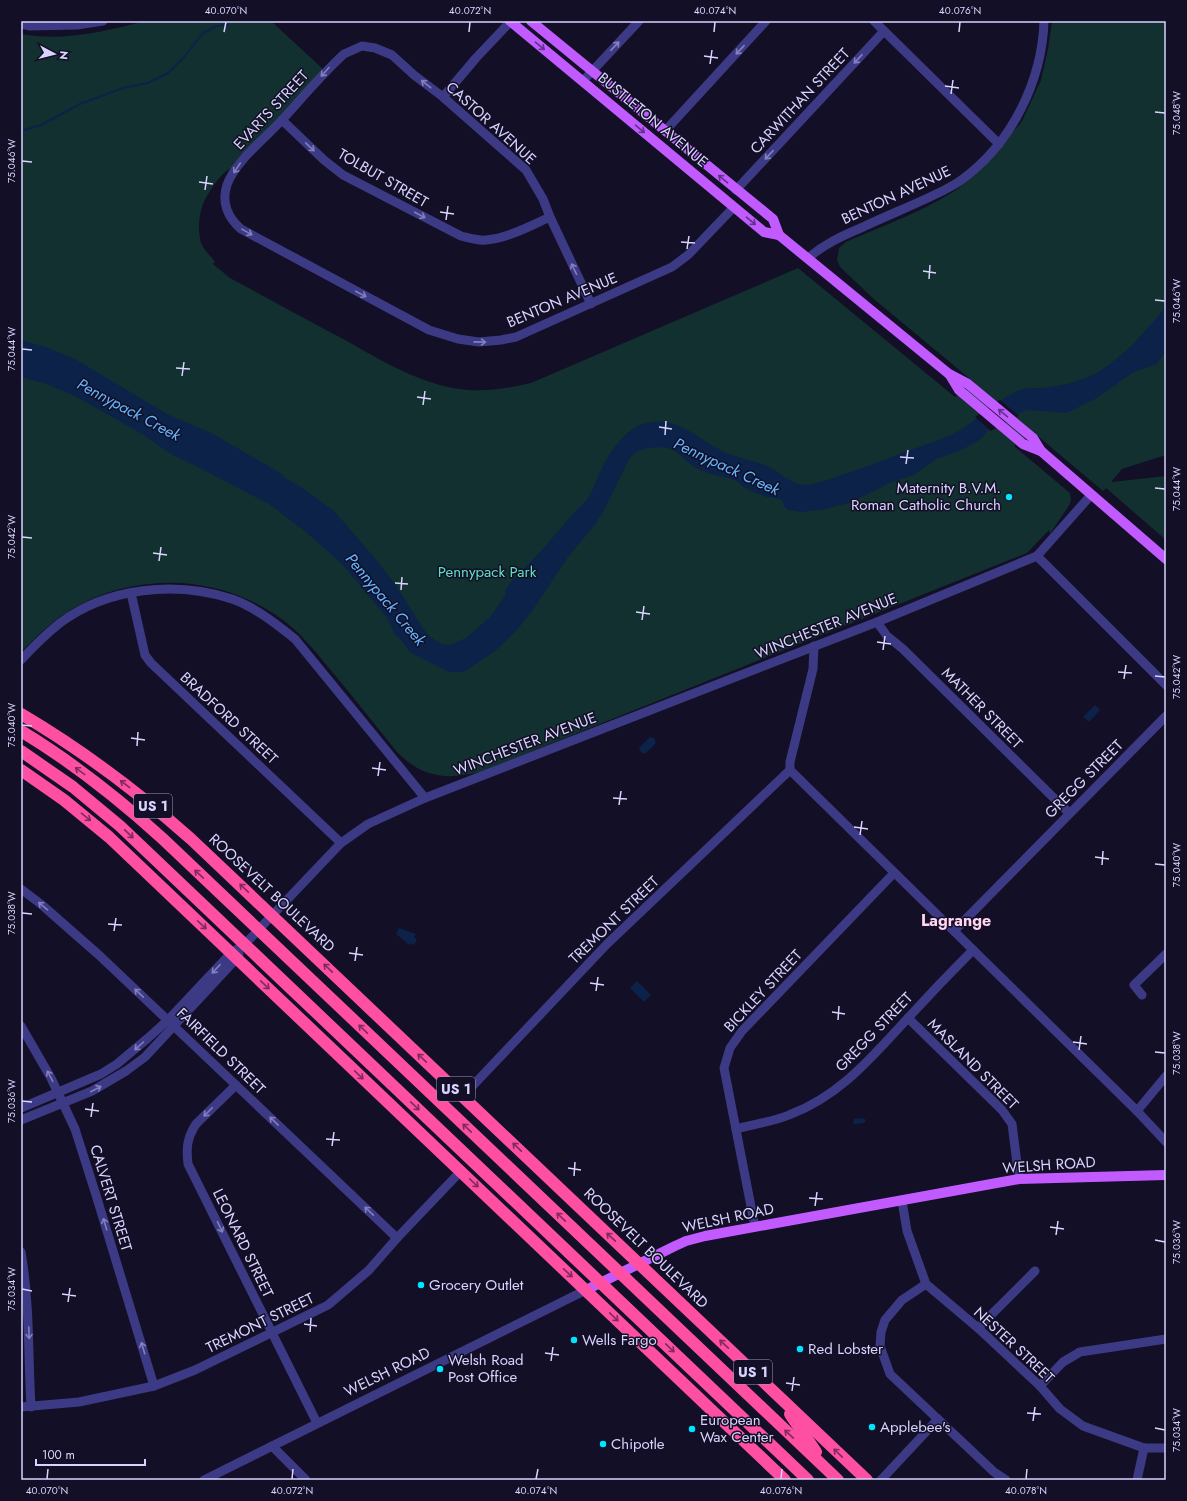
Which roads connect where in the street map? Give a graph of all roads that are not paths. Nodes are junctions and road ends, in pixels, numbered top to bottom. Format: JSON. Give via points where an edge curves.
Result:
{"nodes":[{"id":1,"x":103,"y":21,"type":"edge"},
{"id":2,"x":511,"y":21,"type":"edge"},
{"id":3,"x":531,"y":21,"type":"edge"},
{"id":4,"x":639,"y":21,"type":"edge"},
{"id":5,"x":766,"y":21,"type":"edge"},
{"id":6,"x":874,"y":21,"type":"edge"},
{"id":7,"x":1044,"y":21,"type":"edge"},
{"id":8,"x":21,"y":24,"type":"edge"},
{"id":9,"x":884,"y":31,"type":"junction"},
{"id":10,"x":356,"y":48,"type":"joint"},
{"id":11,"x":592,"y":71,"type":"junction"},
{"id":12,"x":583,"y":81,"type":"junction"},
{"id":13,"x":443,"y":97,"type":"junction"},
{"id":14,"x":282,"y":120,"type":"junction"},
{"id":15,"x":665,"y":131,"type":"junction"},
{"id":16,"x":999,"y":144,"type":"junction"},
{"id":17,"x":736,"y":190,"type":"junction"},
{"id":18,"x":225,"y":202,"type":"joint"},
{"id":19,"x":734,"y":207,"type":"junction"},
{"id":20,"x":550,"y":217,"type":"junction"},
{"id":21,"x":779,"y":235,"type":"junction"},
{"id":22,"x":808,"y":258,"type":"junction"},
{"id":23,"x":591,"y":304,"type":"junction"},
{"id":24,"x":949,"y":374,"type":"junction"},
{"id":25,"x":1041,"y":451,"type":"junction"},
{"id":26,"x":1091,"y":495,"type":"junction"},
{"id":27,"x":1037,"y":556,"type":"junction"},
{"id":28,"x":1166,"y":559,"type":"edge"},
{"id":29,"x":131,"y":593,"type":"junction"},
{"id":30,"x":877,"y":622,"type":"junction"},
{"id":31,"x":814,"y":646,"type":"junction"},
{"id":32,"x":21,"y":660,"type":"edge"},
{"id":33,"x":1166,"y":685,"type":"edge"},
{"id":34,"x":21,"y":714,"type":"edge"},
{"id":35,"x":1166,"y":716,"type":"edge"},
{"id":36,"x":21,"y":731,"type":"edge"},
{"id":37,"x":21,"y":751,"type":"edge"},
{"id":38,"x":21,"y":770,"type":"edge"},
{"id":39,"x":790,"y":770,"type":"junction"},
{"id":40,"x":32,"y":776,"type":"junction"},
{"id":41,"x":426,"y":798,"type":"junction"},
{"id":42,"x":104,"y":812,"type":"junction"},
{"id":43,"x":1069,"y":813,"type":"junction"},
{"id":44,"x":341,"y":843,"type":"junction"},
{"id":45,"x":894,"y":873,"type":"junction"},
{"id":46,"x":21,"y":889,"type":"edge"},
{"id":47,"x":272,"y":915,"type":"junction"},
{"id":48,"x":258,"y":930,"type":"junction"},
{"id":49,"x":954,"y":931,"type":"junction"},
{"id":50,"x":245,"y":944,"type":"junction"},
{"id":51,"x":973,"y":950,"type":"junction"},
{"id":52,"x":1166,"y":954,"type":"edge"},
{"id":53,"x":234,"y":955,"type":"junction"},
{"id":54,"x":1142,"y":995,"type":"dead end"},
{"id":55,"x":908,"y":1018,"type":"junction"},
{"id":56,"x":170,"y":1022,"type":"junction"},
{"id":57,"x":21,"y":1026,"type":"edge"},
{"id":58,"x":1166,"y":1076,"type":"edge"},
{"id":59,"x":236,"y":1085,"type":"junction"},
{"id":60,"x":58,"y":1093,"type":"junction"},
{"id":61,"x":463,"y":1096,"type":"junction"},
{"id":62,"x":62,"y":1102,"type":"junction"},
{"id":63,"x":21,"y":1108,"type":"edge"},
{"id":64,"x":1137,"y":1111,"type":"junction"},
{"id":65,"x":21,"y":1120,"type":"edge"},
{"id":66,"x":736,"y":1129,"type":"junction"},
{"id":67,"x":1166,"y":1142,"type":"edge"},
{"id":68,"x":461,"y":1171,"type":"junction"},
{"id":69,"x":1166,"y":1175,"type":"edge"},
{"id":70,"x":1019,"y":1179,"type":"junction"},
{"id":71,"x":902,"y":1201,"type":"junction"},
{"id":72,"x":755,"y":1227,"type":"junction"},
{"id":73,"x":397,"y":1238,"type":"junction"},
{"id":74,"x":21,"y":1252,"type":"edge"},
{"id":75,"x":639,"y":1264,"type":"junction"},
{"id":76,"x":1035,"y":1271,"type":"dead end"},
{"id":77,"x":620,"y":1273,"type":"junction"},
{"id":78,"x":601,"y":1283,"type":"junction"},
{"id":79,"x":926,"y":1284,"type":"junction"},
{"id":80,"x":586,"y":1290,"type":"junction"},
{"id":81,"x":978,"y":1328,"type":"junction"},
{"id":82,"x":272,"y":1333,"type":"junction"},
{"id":83,"x":1166,"y":1339,"type":"edge"},
{"id":84,"x":154,"y":1386,"type":"junction"},
{"id":85,"x":1040,"y":1386,"type":"junction"},
{"id":86,"x":779,"y":1396,"type":"junction"},
{"id":87,"x":730,"y":1406,"type":"junction"},
{"id":88,"x":21,"y":1407,"type":"edge"},
{"id":89,"x":31,"y":1407,"type":"junction"},
{"id":90,"x":938,"y":1419,"type":"junction"},
{"id":91,"x":317,"y":1423,"type":"junction"},
{"id":92,"x":272,"y":1446,"type":"junction"},
{"id":93,"x":1144,"y":1448,"type":"junction"},
{"id":94,"x":1166,"y":1448,"type":"edge"},
{"id":95,"x":769,"y":1465,"type":"junction"},
{"id":96,"x":827,"y":1470,"type":"junction"},
{"id":97,"x":204,"y":1480,"type":"edge"},
{"id":98,"x":306,"y":1480,"type":"edge"},
{"id":99,"x":786,"y":1480,"type":"edge"},
{"id":100,"x":808,"y":1480,"type":"edge"},
{"id":101,"x":838,"y":1480,"type":"edge"},
{"id":102,"x":866,"y":1480,"type":"edge"},
{"id":103,"x":881,"y":1480,"type":"edge"},
{"id":104,"x":1006,"y":1480,"type":"edge"},
{"id":105,"x":1137,"y":1480,"type":"edge"}],
"edges":[{"from":1,"to":8,"type":"street","via":[[77,25]]},
{"from":2,"to":12,"type":"main road","name":"BUSTLETON AVENUE","one_way":true},
{"from":2,"to":13,"type":"street"},
{"from":3,"to":11,"type":"main road","name":"BUSTLETON AVENUE"},
{"from":11,"to":4,"type":"street","one_way":true},
{"from":5,"to":15,"type":"street","one_way":true},
{"from":6,"to":9,"type":"street"},
{"from":7,"to":16,"type":"street","name":"BENTON AVENUE","via":[[1037,71],[1017,118]]},
{"from":9,"to":16,"type":"street"},
{"from":9,"to":17,"type":"street","name":"CARWITHAN STREET","one_way":true},
{"from":13,"to":10,"type":"street","name":"CASTOR AVENUE","one_way":true,"via":[[392,55],[375,48]]},
{"from":10,"to":14,"type":"street","name":"EVARTS STREET","one_way":true,"via":[[335,61]]},
{"from":11,"to":12,"type":"street"},
{"from":11,"to":15,"type":"main road","name":"BUSTLETON AVENUE"},
{"from":12,"to":19,"type":"main road","name":"BUSTLETON AVENUE","one_way":true},
{"from":13,"to":20,"type":"street","name":"CASTOR AVENUE","via":[[526,170]]},
{"from":14,"to":18,"type":"street","name":"EVARTS STREET","one_way":true,"via":[[240,163],[227,185]]},
{"from":14,"to":20,"type":"street","name":"TOLBUT STREET","one_way":true,"via":[[343,175],[461,236],[486,240],[509,235]]},
{"from":17,"to":15,"type":"main road","name":"BUSTLETON AVENUE","one_way":true},
{"from":16,"to":22,"type":"street","name":"BENTON AVENUE","via":[[963,179],[826,244]]},
{"from":17,"to":21,"type":"main road","name":"BUSTLETON AVENUE","via":[[773,220]]},
{"from":18,"to":23,"type":"street","name":"BENTON AVENUE","one_way":true,"via":[[232,222],[240,229],[429,330],[458,339],[479,342],[516,337]]},
{"from":19,"to":21,"type":"main road","name":"BUSTLETON AVENUE","one_way":true,"via":[[764,232]]},
{"from":19,"to":23,"type":"street","name":"BENTON AVENUE","via":[[688,255],[672,267]]},
{"from":23,"to":20,"type":"street","name":"CASTOR AVENUE","one_way":true},
{"from":21,"to":22,"type":"main road","name":"BUSTLETON AVENUE"},
{"from":22,"to":24,"type":"main road","name":"BUSTLETON AVENUE"},
{"from":25,"to":24,"type":"main road","name":"BUSTLETON AVENUE","one_way":true,"via":[[1033,438],[968,384]]},
{"from":24,"to":25,"type":"main road","name":"BUSTLETON AVENUE","via":[[959,390],[1023,444]]},
{"from":25,"to":26,"type":"main road","name":"BUSTLETON AVENUE"},
{"from":26,"to":27,"type":"street","name":"WINCHESTER AVENUE"},
{"from":26,"to":28,"type":"main road","name":"BUSTLETON AVENUE"},
{"from":27,"to":30,"type":"street","name":"WINCHESTER AVENUE"},
{"from":27,"to":33,"type":"street"},
{"from":29,"to":32,"type":"street","via":[[111,597],[77,612],[55,628]]},
{"from":29,"to":41,"type":"street","via":[[154,589],[181,589],[207,593],[232,599],[275,623],[295,639],[314,661]]},
{"from":29,"to":44,"type":"street","name":"BRADFORD STREET","via":[[145,655],[151,663]]},
{"from":30,"to":31,"type":"street","name":"WINCHESTER AVENUE"},
{"from":30,"to":43,"type":"street","name":"MATHER STREET","via":[[887,636]]},
{"from":31,"to":39,"type":"street","via":[[812,669]]},
{"from":31,"to":41,"type":"street","name":"WINCHESTER AVENUE"},
{"from":47,"to":34,"type":"highway","name":"ROOSEVELT BOULEVARD","number":"US 1","one_way":true,"via":[[144,799],[93,761]]},
{"from":35,"to":43,"type":"street","name":"GREGG STREET"},
{"from":48,"to":36,"type":"highway","number":"US 1","one_way":true,"via":[[122,803],[84,773]]},
{"from":37,"to":42,"type":"highway","number":"US 1"},
{"from":38,"to":40,"type":"highway"},
{"from":39,"to":45,"type":"street"},
{"from":39,"to":61,"type":"street","name":"TREMONT STREET","via":[[607,944]]},
{"from":40,"to":42,"type":"highway"},
{"from":40,"to":53,"type":"highway","one_way":true,"via":[[104,833]]},
{"from":41,"to":44,"type":"street","name":"WINCHESTER AVENUE","via":[[368,824]]},
{"from":42,"to":50,"type":"highway","number":"US 1","one_way":true},
{"from":43,"to":49,"type":"street","name":"GREGG STREET"},
{"from":44,"to":47,"type":"street","name":"WINCHESTER AVENUE"},
{"from":45,"to":49,"type":"street"},
{"from":45,"to":66,"type":"street","name":"BICKLEY STREET","via":[[742,1031],[730,1048],[724,1068]]},
{"from":56,"to":46,"type":"street","name":"FAIRFIELD STREET","one_way":true,"via":[[100,956]]},
{"from":47,"to":48,"type":"street","name":"WINCHESTER AVENUE"},
{"from":61,"to":47,"type":"highway","name":"ROOSEVELT BOULEVARD","number":"US 1","one_way":true},
{"from":48,"to":50,"type":"street","name":"WINCHESTER AVENUE"},
{"from":77,"to":48,"type":"highway","number":"US 1","one_way":true},
{"from":49,"to":51,"type":"street"},
{"from":50,"to":53,"type":"street","name":"WINCHESTER AVENUE"},
{"from":50,"to":78,"type":"highway","number":"US 1","one_way":true},
{"from":51,"to":55,"type":"street","name":"GREGG STREET"},
{"from":51,"to":64,"type":"street"},
{"from":52,"to":54,"type":"street","via":[[1134,985]]},
{"from":53,"to":56,"type":"street","name":"WINCHESTER AVENUE"},
{"from":53,"to":68,"type":"highway","one_way":true},
{"from":55,"to":66,"type":"street","name":"GREGG STREET","via":[[874,1056],[825,1097],[789,1116]]},
{"from":55,"to":70,"type":"street","name":"MASLAND STREET","via":[[1002,1110],[1012,1124]]},
{"from":56,"to":59,"type":"street","name":"FAIRFIELD STREET"},
{"from":56,"to":60,"type":"street","one_way":true,"via":[[117,1064]]},
{"from":62,"to":56,"type":"street","one_way":true,"via":[[92,1091],[145,1057]]},
{"from":60,"to":57,"type":"street","name":"CALVERT STREET","one_way":true},
{"from":58,"to":64,"type":"street"},
{"from":73,"to":59,"type":"street","name":"FAIRFIELD STREET","one_way":true},
{"from":59,"to":82,"type":"street","name":"LEONARD STREET","one_way":true,"via":[[196,1124],[188,1140],[188,1164]]},
{"from":60,"to":62,"type":"street","name":"CALVERT STREET"},
{"from":60,"to":63,"type":"street"},
{"from":75,"to":61,"type":"highway","name":"ROOSEVELT BOULEVARD","number":"US 1","one_way":true},
{"from":62,"to":65,"type":"street"},
{"from":84,"to":62,"type":"street","name":"CALVERT STREET","one_way":true,"via":[[81,1146]]},
{"from":64,"to":67,"type":"street"},
{"from":66,"to":72,"type":"street","name":"BICKLEY STREET"},
{"from":68,"to":73,"type":"street","name":"TREMONT STREET"},
{"from":68,"to":80,"type":"highway","one_way":true},
{"from":69,"to":70,"type":"main road","name":"WELSH ROAD"},
{"from":70,"to":71,"type":"main road","name":"WELSH ROAD"},
{"from":71,"to":72,"type":"main road","name":"WELSH ROAD"},
{"from":71,"to":79,"type":"street","via":[[907,1231]]},
{"from":72,"to":75,"type":"main road","name":"WELSH ROAD","via":[[686,1241]]},
{"from":73,"to":82,"type":"street","name":"TREMONT STREET","via":[[369,1270],[328,1305]]},
{"from":74,"to":89,"type":"street","one_way":true,"via":[[28,1309]]},
{"from":75,"to":77,"type":"main road","name":"WELSH ROAD"},
{"from":86,"to":75,"type":"highway","name":"ROOSEVELT BOULEVARD","number":"US 1","one_way":true},
{"from":76,"to":81,"type":"street"},
{"from":77,"to":78,"type":"main road","name":"WELSH ROAD"},
{"from":96,"to":77,"type":"highway","number":"US 1","one_way":true},
{"from":78,"to":80,"type":"main road","name":"WELSH ROAD"},
{"from":78,"to":87,"type":"highway","number":"US 1","one_way":true},
{"from":79,"to":81,"type":"street","name":"NESTER STREET"},
{"from":79,"to":90,"type":"street","via":[[902,1300],[885,1320],[880,1346],[890,1374]]},
{"from":80,"to":91,"type":"street","name":"WELSH ROAD"},
{"from":80,"to":95,"type":"highway","one_way":true},
{"from":81,"to":85,"type":"street","name":"NESTER STREET"},
{"from":82,"to":84,"type":"street","name":"TREMONT STREET","via":[[195,1370]]},
{"from":82,"to":91,"type":"street","name":"LEONARD STREET"},
{"from":83,"to":85,"type":"street","via":[[1080,1352],[1063,1362]]},
{"from":84,"to":89,"type":"street","name":"TREMONT STREET","via":[[79,1402]]},
{"from":85,"to":93,"type":"street","name":"NESTER STREET","via":[[1060,1409],[1083,1426]]},
{"from":86,"to":96,"type":"highway"},
{"from":102,"to":86,"type":"highway","name":"ROOSEVELT BOULEVARD","number":"US 1","one_way":true},
{"from":87,"to":95,"type":"highway"},
{"from":87,"to":100,"type":"highway","number":"US 1"},
{"from":88,"to":89,"type":"street","name":"TREMONT STREET"},
{"from":90,"to":103,"type":"street"},
{"from":90,"to":104,"type":"street","via":[[994,1472]]},
{"from":91,"to":92,"type":"street","name":"WELSH ROAD"},
{"from":92,"to":97,"type":"street","name":"WELSH ROAD"},
{"from":92,"to":98,"type":"street"},
{"from":93,"to":94,"type":"street","name":"NESTER STREET"},
{"from":93,"to":105,"type":"street"},
{"from":95,"to":99,"type":"highway"},
{"from":96,"to":101,"type":"highway","number":"US 1"}]}
